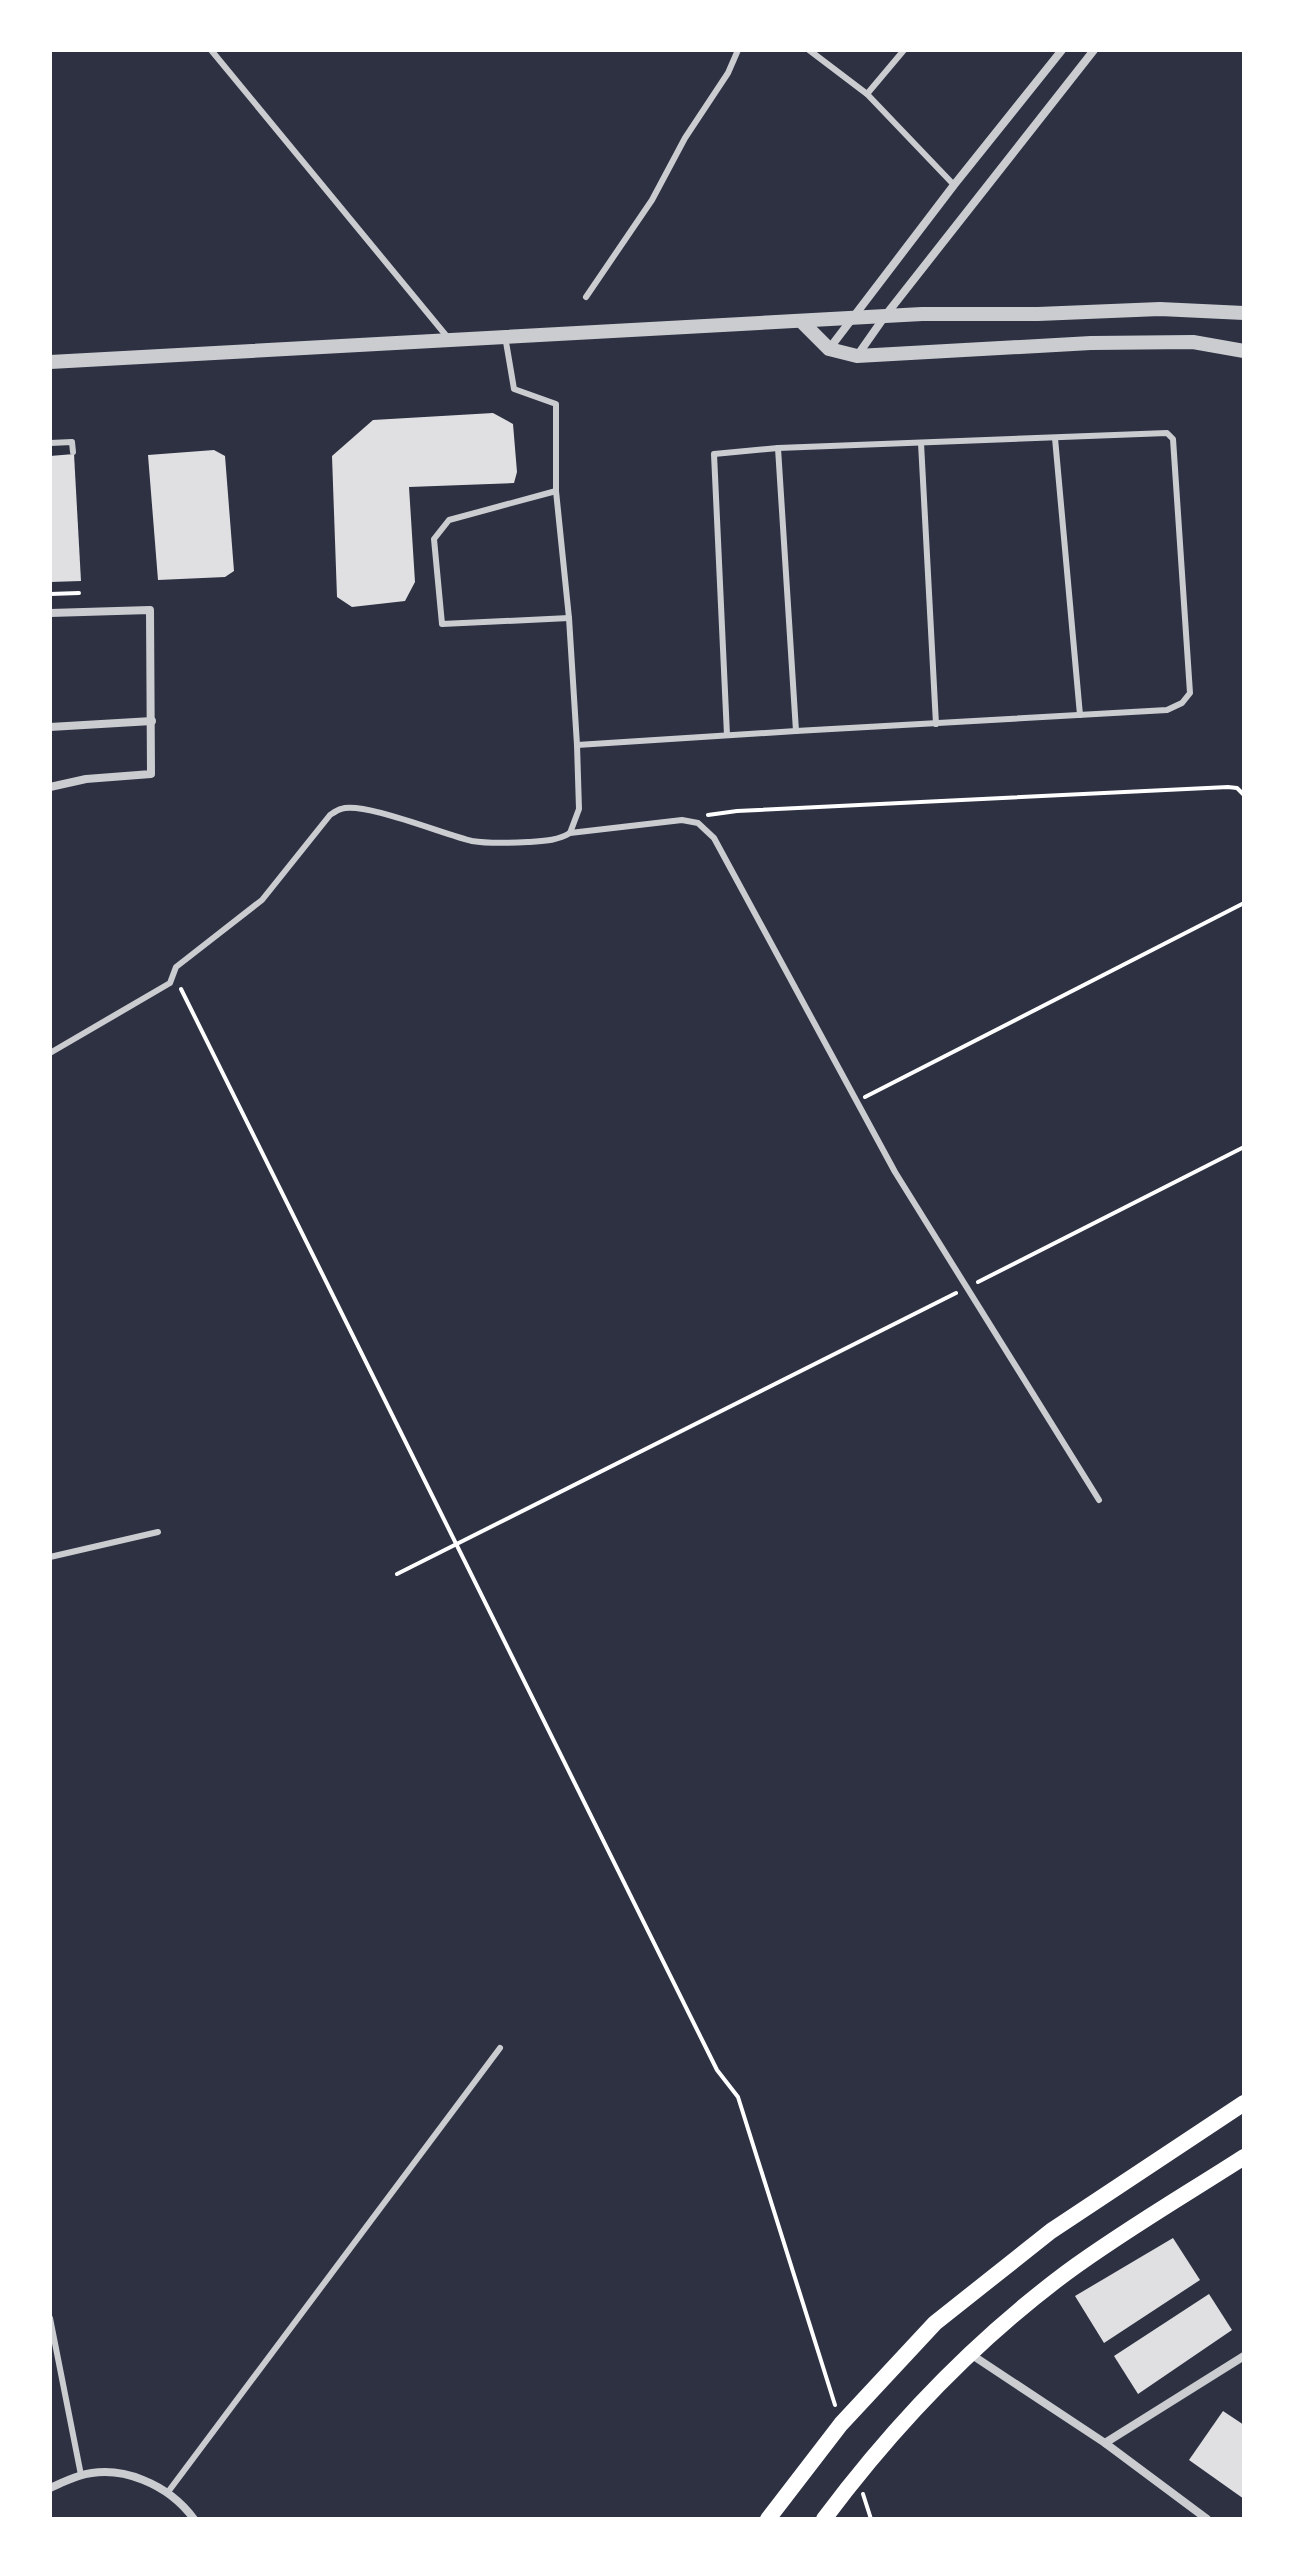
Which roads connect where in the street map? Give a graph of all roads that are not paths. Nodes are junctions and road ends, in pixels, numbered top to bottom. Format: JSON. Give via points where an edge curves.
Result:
{"nodes":[{"id":1,"x":211,"y":50,"type":"edge"},
{"id":2,"x":738,"y":50,"type":"edge"},
{"id":3,"x":809,"y":50,"type":"edge"},
{"id":4,"x":904,"y":50,"type":"edge"},
{"id":5,"x":1062,"y":50,"type":"edge"},
{"id":6,"x":1094,"y":50,"type":"edge"},
{"id":7,"x":867,"y":94,"type":"junction"},
{"id":8,"x":954,"y":185,"type":"junction"},
{"id":9,"x":586,"y":297,"type":"dead end"},
{"id":10,"x":1244,"y":313,"type":"edge"},
{"id":11,"x":885,"y":316,"type":"junction"},
{"id":12,"x":851,"y":320,"type":"junction"},
{"id":13,"x":801,"y":321,"type":"junction"},
{"id":14,"x":505,"y":336,"type":"junction"},
{"id":15,"x":449,"y":339,"type":"junction"},
{"id":16,"x":829,"y":349,"type":"junction"},
{"id":17,"x":1244,"y":351,"type":"edge"},
{"id":18,"x":857,"y":356,"type":"junction"},
{"id":19,"x":50,"y":362,"type":"edge"},
{"id":20,"x":1055,"y":438,"type":"junction"},
{"id":21,"x":50,"y":443,"type":"edge"},
{"id":22,"x":921,"y":443,"type":"junction"},
{"id":23,"x":778,"y":448,"type":"junction"},
{"id":24,"x":73,"y":452,"type":"dead end"},
{"id":25,"x":556,"y":491,"type":"junction"},
{"id":26,"x":50,"y":613,"type":"edge"},
{"id":27,"x":569,"y":618,"type":"junction"},
{"id":28,"x":1080,"y":715,"type":"junction"},
{"id":29,"x":152,"y":721,"type":"junction"},
{"id":30,"x":936,"y":724,"type":"junction"},
{"id":31,"x":50,"y":727,"type":"edge"},
{"id":32,"x":796,"y":731,"type":"junction"},
{"id":33,"x":727,"y":735,"type":"junction"},
{"id":34,"x":577,"y":745,"type":"junction"},
{"id":35,"x":50,"y":787,"type":"edge"},
{"id":36,"x":570,"y":833,"type":"junction"},
{"id":37,"x":50,"y":1053,"type":"edge"},
{"id":38,"x":1099,"y":1500,"type":"dead end"},
{"id":39,"x":158,"y":1532,"type":"dead end"},
{"id":40,"x":50,"y":1557,"type":"edge"},
{"id":41,"x":500,"y":2048,"type":"dead end"},
{"id":42,"x":1244,"y":2103,"type":"edge"},
{"id":43,"x":1244,"y":2157,"type":"edge"},
{"id":44,"x":50,"y":2318,"type":"edge"},
{"id":45,"x":969,"y":2353,"type":"junction"},
{"id":46,"x":1244,"y":2356,"type":"edge"},
{"id":47,"x":1105,"y":2443,"type":"junction"},
{"id":48,"x":81,"y":2475,"type":"junction"},
{"id":49,"x":50,"y":2488,"type":"edge"},
{"id":50,"x":168,"y":2492,"type":"junction"},
{"id":51,"x":194,"y":2519,"type":"edge"},
{"id":52,"x":768,"y":2519,"type":"edge"},
{"id":53,"x":824,"y":2519,"type":"edge"},
{"id":54,"x":1207,"y":2519,"type":"edge"}],
"edges":[{"from":1,"to":15,"type":"lane"},
{"from":2,"to":9,"type":"lane","via":[[652,200]]},
{"from":3,"to":7,"type":"lane"},
{"from":4,"to":7,"type":"lane"},
{"from":5,"to":8,"type":"street"},
{"from":6,"to":11,"type":"street"},
{"from":7,"to":8,"type":"lane"},
{"from":8,"to":12,"type":"street"},
{"from":10,"to":11,"type":"street","via":[[1160,309]]},
{"from":11,"to":12,"type":"street"},
{"from":11,"to":18,"type":"street"},
{"from":12,"to":13,"type":"street"},
{"from":12,"to":16,"type":"street"},
{"from":13,"to":14,"type":"street"},
{"from":13,"to":16,"type":"street"},
{"from":14,"to":15,"type":"street"},
{"from":14,"to":25,"type":"lane","via":[[514,389],[556,404]]},
{"from":15,"to":19,"type":"street"},
{"from":16,"to":18,"type":"street"},
{"from":17,"to":18,"type":"street","via":[[1193,342],[1091,343]]},
{"from":20,"to":22,"type":"lane"},
{"from":20,"to":28,"type":"lane"},
{"from":20,"to":28,"type":"lane","via":[[1167,433],[1173,439],[1190,693],[1167,710]]},
{"from":21,"to":24,"type":"lane","via":[[72,442]]},
{"from":22,"to":23,"type":"lane"},
{"from":22,"to":30,"type":"lane"},
{"from":23,"to":32,"type":"lane"},
{"from":23,"to":33,"type":"lane","via":[[714,454]]},
{"from":25,"to":27,"type":"lane"},
{"from":25,"to":27,"type":"lane","via":[[449,520],[434,539],[442,624]]},
{"from":26,"to":29,"type":"street","via":[[150,610]]},
{"from":27,"to":34,"type":"lane"},
{"from":28,"to":30,"type":"lane"},
{"from":29,"to":31,"type":"street"},
{"from":29,"to":35,"type":"street","via":[[151,774]]},
{"from":30,"to":32,"type":"lane"},
{"from":32,"to":33,"type":"lane"},
{"from":33,"to":34,"type":"lane"},
{"from":34,"to":36,"type":"lane","via":[[579,809]]},
{"from":36,"to":37,"type":"lane","via":[[536,842],[471,841],[342,808],[330,815],[262,900],[176,967],[170,983]]},
{"from":36,"to":38,"type":"lane","via":[[682,820],[698,823],[714,838],[895,1172]]},
{"from":39,"to":40,"type":"lane"},
{"from":41,"to":50,"type":"lane"},
{"from":42,"to":52,"type":"main road","via":[[1051,2231],[935,2323],[841,2424]]},
{"from":43,"to":45,"type":"main road","via":[[1066,2273]]},
{"from":44,"to":48,"type":"lane"},
{"from":45,"to":47,"type":"street"},
{"from":45,"to":53,"type":"main road"},
{"from":46,"to":47,"type":"street"},
{"from":47,"to":54,"type":"street"},
{"from":48,"to":49,"type":"street"},
{"from":48,"to":50,"type":"street","via":[[112,2472],[141,2478]]},
{"from":50,"to":51,"type":"street"}]}
